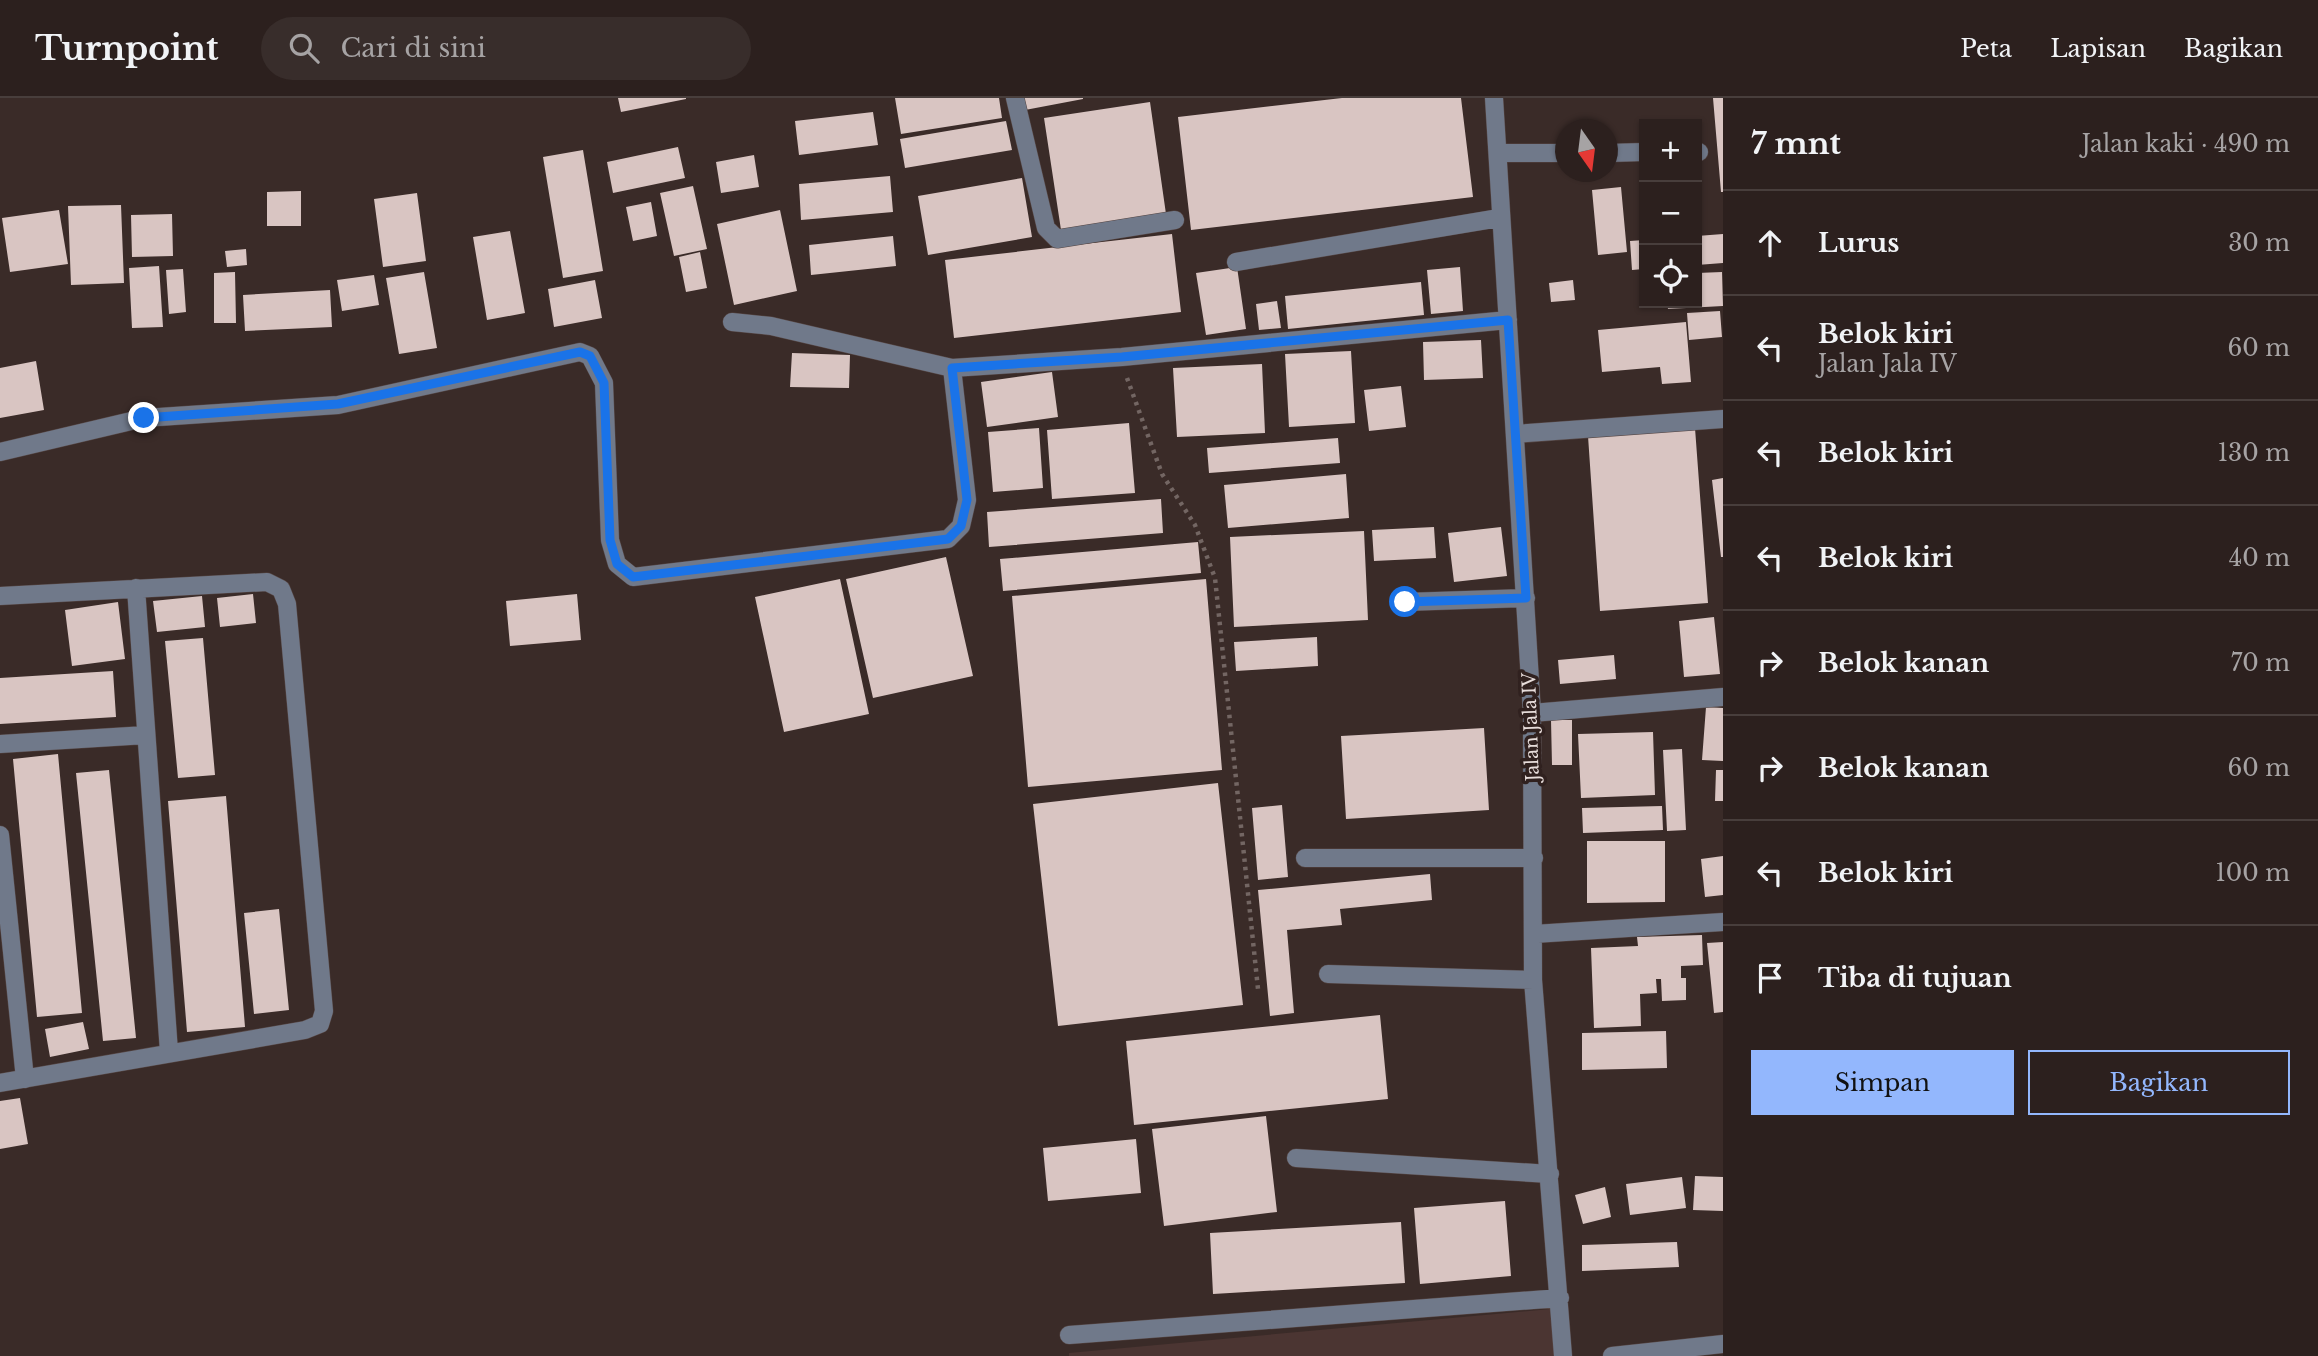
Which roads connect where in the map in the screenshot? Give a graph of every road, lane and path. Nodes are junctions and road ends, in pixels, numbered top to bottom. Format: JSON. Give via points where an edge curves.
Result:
{"nodes":[{"id":1,"x":1014,"y":98,"type":"edge"},
{"id":2,"x":1494,"y":98,"type":"edge"},
{"id":3,"x":1639,"y":152,"type":"edge"},
{"id":4,"x":1498,"y":153,"type":"junction"},
{"id":5,"x":1555,"y":153,"type":"edge"},
{"id":6,"x":1618,"y":153,"type":"edge"},
{"id":7,"x":1499,"y":218,"type":"junction"},
{"id":8,"x":1175,"y":220,"type":"dead end"},
{"id":9,"x":1236,"y":262,"type":"dead end"},
{"id":10,"x":1508,"y":320,"type":"junction"},
{"id":11,"x":732,"y":322,"type":"dead end"},
{"id":12,"x":1122,"y":357,"type":"junction"},
{"id":13,"x":952,"y":368,"type":"junction"},
{"id":14,"x":1723,"y":419,"type":"edge"},
{"id":15,"x":1515,"y":433,"type":"junction"},
{"id":16,"x":0,"y":452,"type":"edge"},
{"id":17,"x":136,"y":588,"type":"junction"},
{"id":18,"x":0,"y":596,"type":"edge"},
{"id":19,"x":1526,"y":598,"type":"junction"},
{"id":20,"x":1405,"y":602,"type":"dead end"},
{"id":21,"x":1723,"y":697,"type":"edge"},
{"id":22,"x":1532,"y":713,"type":"junction"},
{"id":23,"x":146,"y":735,"type":"junction"},
{"id":24,"x":0,"y":744,"type":"edge"},
{"id":25,"x":0,"y":835,"type":"edge"},
{"id":26,"x":1305,"y":858,"type":"dead end"},
{"id":27,"x":1534,"y":858,"type":"junction"},
{"id":28,"x":1723,"y":922,"type":"edge"},
{"id":29,"x":1534,"y":934,"type":"junction"},
{"id":30,"x":1328,"y":974,"type":"dead end"},
{"id":31,"x":1533,"y":980,"type":"junction"},
{"id":32,"x":1258,"y":989,"type":"dead end"},
{"id":33,"x":169,"y":1052,"type":"junction"},
{"id":34,"x":25,"y":1079,"type":"junction"},
{"id":35,"x":0,"y":1083,"type":"edge"},
{"id":36,"x":1296,"y":1158,"type":"dead end"},
{"id":37,"x":1550,"y":1174,"type":"junction"},
{"id":38,"x":1560,"y":1298,"type":"junction"},
{"id":39,"x":1069,"y":1335,"type":"dead end"},
{"id":40,"x":1723,"y":1344,"type":"edge"},
{"id":41,"x":1563,"y":1356,"type":"edge"},
{"id":42,"x":1612,"y":1356,"type":"edge"}],
"edges":[{"from":1,"to":8,"type":"street","via":[[1046,228],[1057,239]]},
{"from":2,"to":4,"type":"street","name":"Jalan Jala IV"},
{"from":3,"to":6,"type":"street"},
{"from":4,"to":5,"type":"street"},
{"from":4,"to":7,"type":"street","name":"Jalan Jala IV"},
{"from":7,"to":9,"type":"street"},
{"from":7,"to":10,"type":"street","name":"Jalan Jala IV"},
{"from":10,"to":12,"type":"street"},
{"from":10,"to":15,"type":"street","name":"Jalan Jala IV"},
{"from":11,"to":13,"type":"street","via":[[771,326]]},
{"from":12,"to":13,"type":"street"},
{"from":12,"to":32,"type":"path","via":[[1132,398],[1163,474],[1195,525],[1215,578]]},
{"from":13,"to":16,"type":"street","via":[[967,500],[961,526],[948,539],[633,577],[617,564],[610,540],[604,383],[590,356],[580,352],[338,404],[144,418]]},
{"from":14,"to":15,"type":"street"},
{"from":15,"to":19,"type":"street","name":"Jalan Jala IV"},
{"from":17,"to":18,"type":"street"},
{"from":17,"to":23,"type":"street"},
{"from":17,"to":33,"type":"street","via":[[267,582],[281,589],[287,604],[324,1011],[320,1024],[305,1030]]},
{"from":19,"to":20,"type":"street"},
{"from":19,"to":22,"type":"street","name":"Jalan Jala IV"},
{"from":21,"to":22,"type":"street"},
{"from":22,"to":27,"type":"street","name":"Jalan Jala IV"},
{"from":23,"to":24,"type":"street"},
{"from":23,"to":33,"type":"street"},
{"from":25,"to":34,"type":"street"},
{"from":26,"to":27,"type":"street"},
{"from":27,"to":29,"type":"street","name":"Jalan Jala IV"},
{"from":28,"to":29,"type":"street"},
{"from":29,"to":31,"type":"street","name":"Jalan Jala IV"},
{"from":30,"to":31,"type":"street"},
{"from":31,"to":37,"type":"street","name":"Jalan Jala IV"},
{"from":33,"to":34,"type":"street"},
{"from":34,"to":35,"type":"street"},
{"from":36,"to":37,"type":"street"},
{"from":37,"to":38,"type":"street","name":"Jalan Jala IV"},
{"from":38,"to":39,"type":"street"},
{"from":38,"to":41,"type":"street","name":"Jalan Jala IV"},
{"from":40,"to":42,"type":"street"}]}
